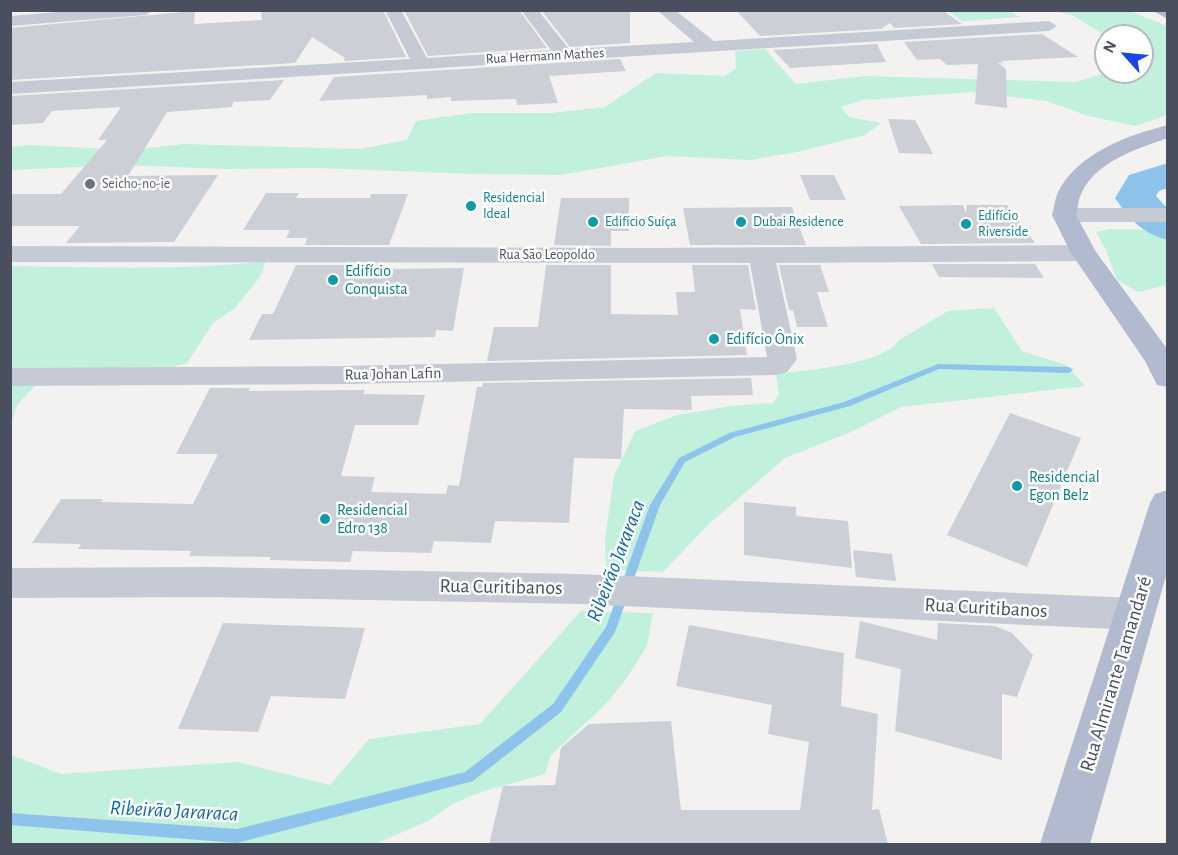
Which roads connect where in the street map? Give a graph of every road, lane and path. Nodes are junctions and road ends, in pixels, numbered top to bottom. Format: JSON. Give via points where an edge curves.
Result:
{"nodes":[{"id":1,"x":146,"y":10,"type":"edge"},
{"id":2,"x":393,"y":10,"type":"edge"},
{"id":3,"x":529,"y":10,"type":"edge"},
{"id":4,"x":665,"y":10,"type":"edge"},
{"id":5,"x":1024,"y":10,"type":"edge"},
{"id":6,"x":1159,"y":10,"type":"edge"},
{"id":7,"x":1167,"y":14,"type":"edge"},
{"id":8,"x":845,"y":20,"type":"dead end"},
{"id":9,"x":10,"y":21,"type":"edge"},
{"id":10,"x":842,"y":39,"type":"junction"},
{"id":11,"x":710,"y":46,"type":"junction"},
{"id":12,"x":563,"y":54,"type":"junction"},
{"id":13,"x":421,"y":63,"type":"junction"},
{"id":14,"x":10,"y":88,"type":"edge"},
{"id":15,"x":1167,"y":131,"type":"edge"},
{"id":16,"x":1064,"y":215,"type":"junction"},
{"id":17,"x":1167,"y":215,"type":"edge"},
{"id":18,"x":1084,"y":253,"type":"junction"},
{"id":19,"x":10,"y":254,"type":"edge"},
{"id":20,"x":761,"y":255,"type":"junction"},
{"id":21,"x":1166,"y":366,"type":"edge"},
{"id":22,"x":10,"y":377,"type":"edge"},
{"id":23,"x":1167,"y":503,"type":"edge"},
{"id":24,"x":10,"y":583,"type":"edge"},
{"id":25,"x":1134,"y":614,"type":"junction"},
{"id":26,"x":1065,"y":844,"type":"edge"}],
"edges":[{"from":1,"to":9,"type":"street"},
{"from":2,"to":13,"type":"street"},
{"from":3,"to":12,"type":"street"},
{"from":4,"to":11,"type":"street"},
{"from":5,"to":10,"type":"street","name":"Rua Hermann Mathes","via":[[1049,26]]},
{"from":6,"to":7,"type":"main road"},
{"from":8,"to":10,"type":"street"},
{"from":10,"to":11,"type":"street","name":"Rua Hermann Mathes"},
{"from":11,"to":12,"type":"street","name":"Rua Hermann Mathes"},
{"from":12,"to":13,"type":"street","name":"Rua Hermann Mathes"},
{"from":13,"to":14,"type":"street","name":"Rua Hermann Mathes"},
{"from":15,"to":16,"type":"main road","via":[[1127,146],[1096,165],[1070,192]]},
{"from":16,"to":17,"type":"street"},
{"from":16,"to":18,"type":"main road"},
{"from":18,"to":20,"type":"street","name":"Rua São Leopoldo"},
{"from":18,"to":21,"type":"main road"},
{"from":19,"to":20,"type":"street","name":"Rua São Leopoldo"},
{"from":20,"to":22,"type":"street","name":"Rua Johan Lafin","via":[[782,359],[776,366]]},
{"from":23,"to":25,"type":"main road","name":"Rua Almirante Tamandaré"},
{"from":24,"to":25,"type":"street","name":"Rua Curitibanos","via":[[207,582],[580,589]]},
{"from":25,"to":26,"type":"main road","name":"Rua Almirante Tamandaré"}]}
